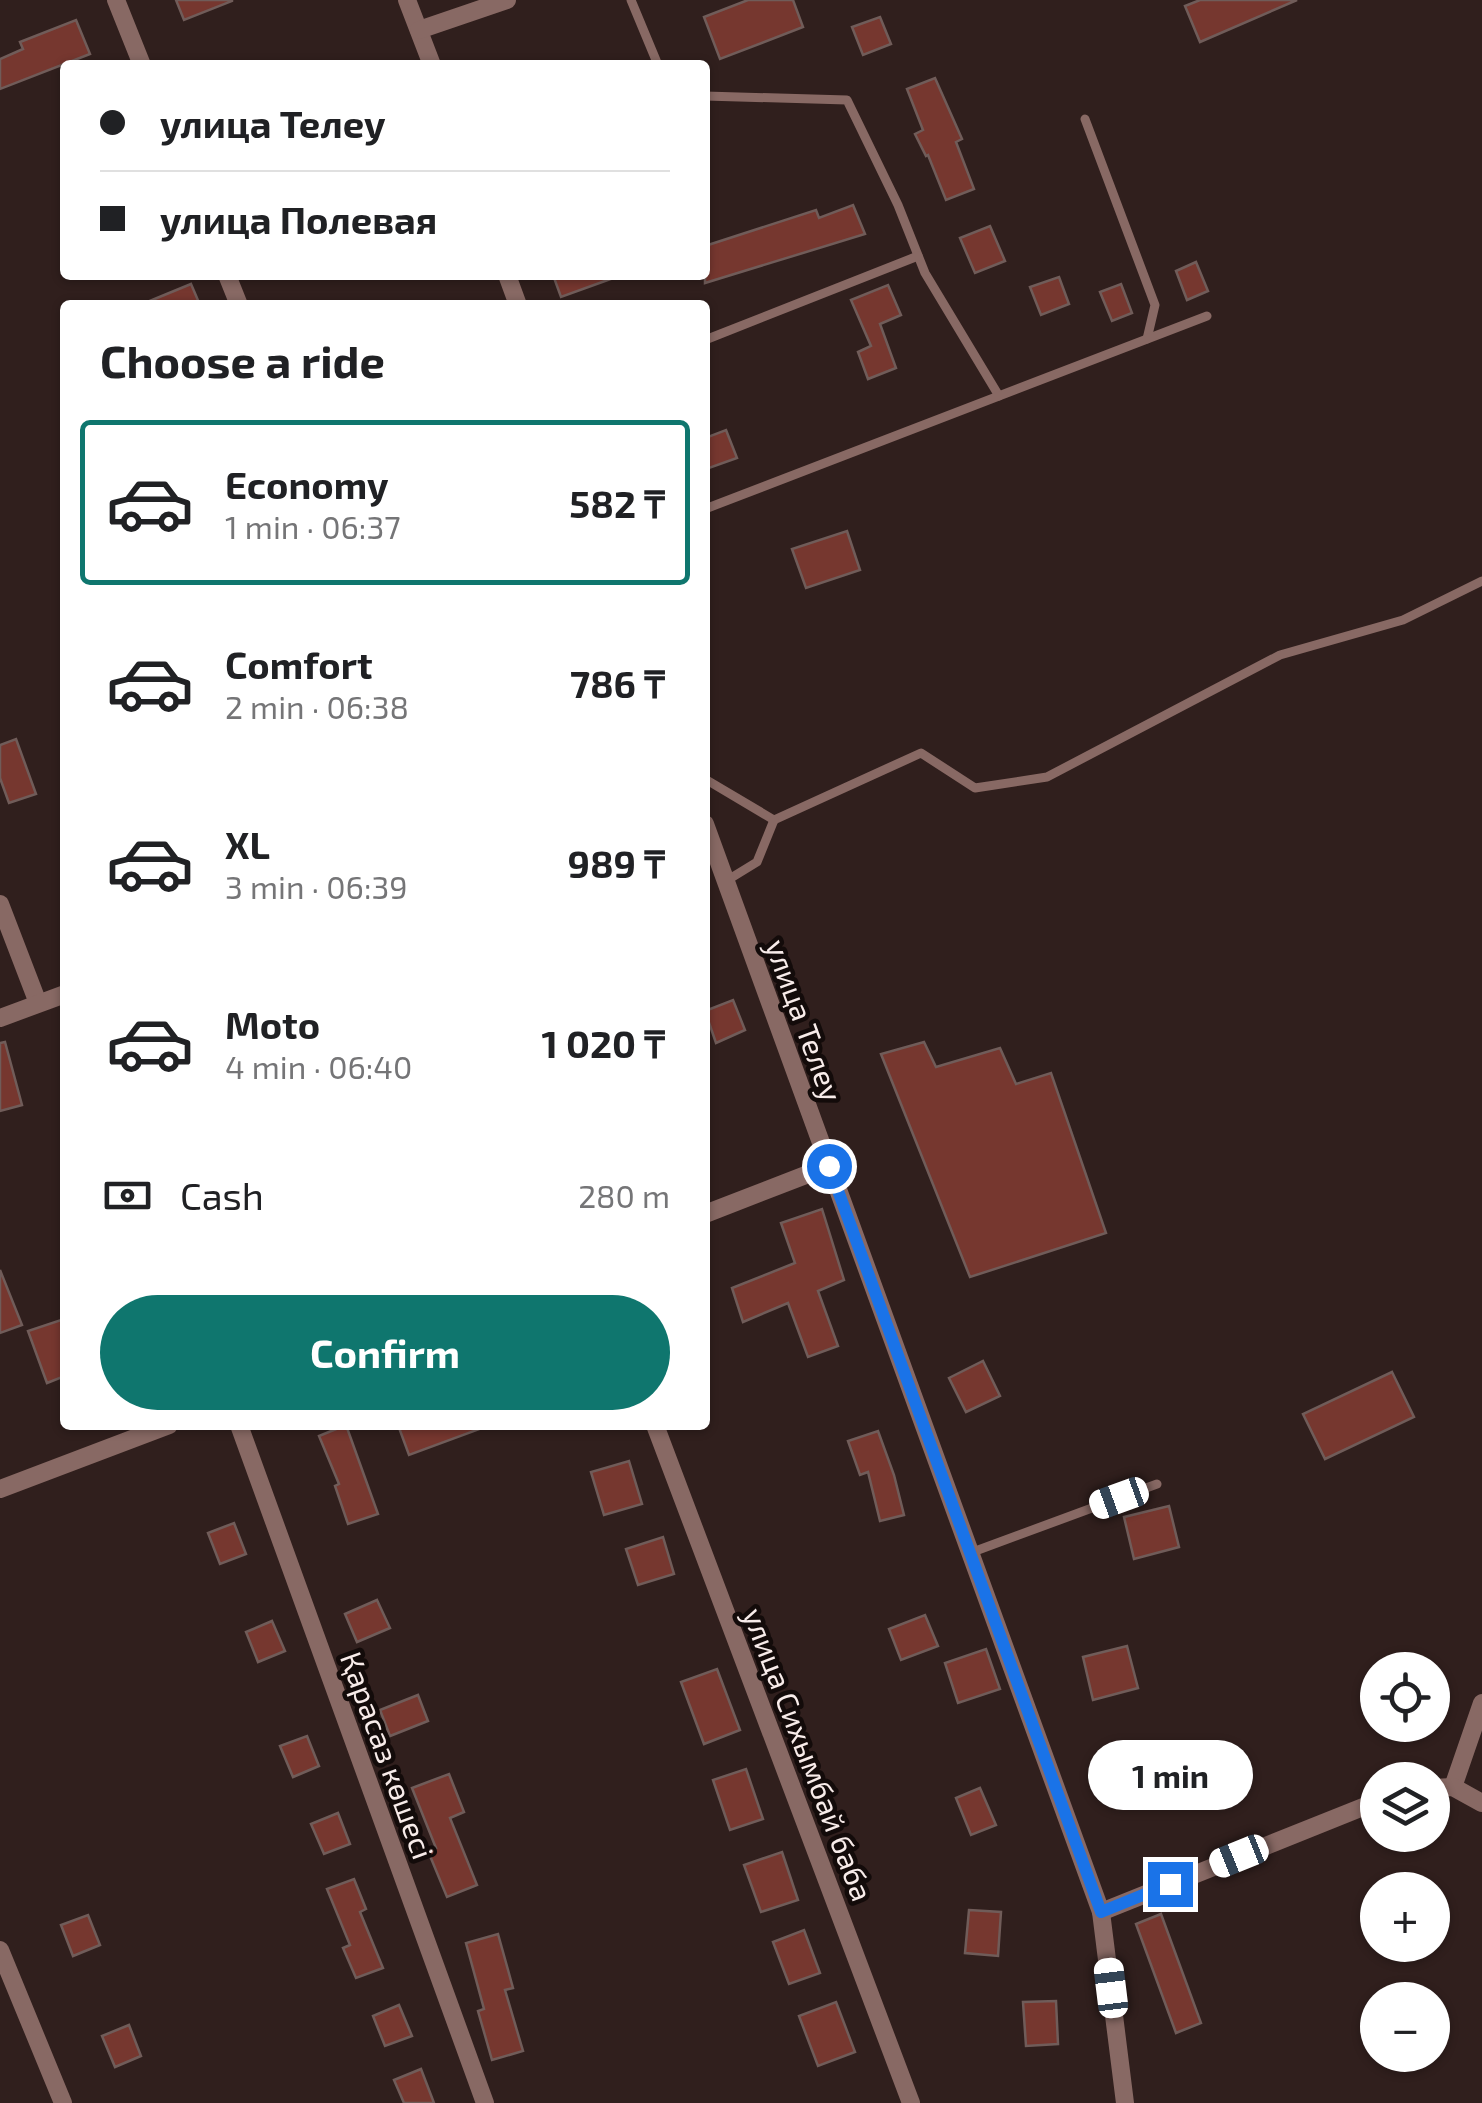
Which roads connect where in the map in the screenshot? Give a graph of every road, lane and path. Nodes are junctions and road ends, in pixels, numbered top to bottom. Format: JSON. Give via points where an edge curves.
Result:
{"nodes":[{"id":1,"x":116,"y":0,"type":"edge"},
{"id":2,"x":406,"y":0,"type":"edge"},
{"id":3,"x":508,"y":0,"type":"edge"},
{"id":4,"x":631,"y":0,"type":"edge"},
{"id":5,"x":419,"y":30,"type":"junction"},
{"id":6,"x":140,"y":60,"type":"edge"},
{"id":7,"x":430,"y":60,"type":"edge"},
{"id":8,"x":656,"y":60,"type":"edge"},
{"id":9,"x":710,"y":96,"type":"edge"},
{"id":10,"x":1084,"y":120,"type":"dead end"},
{"id":11,"x":918,"y":256,"type":"junction"},
{"id":12,"x":1207,"y":316,"type":"dead end"},
{"id":13,"x":710,"y":338,"type":"edge"},
{"id":14,"x":1147,"y":339,"type":"junction"},
{"id":15,"x":999,"y":396,"type":"junction"},
{"id":16,"x":710,"y":507,"type":"edge"},
{"id":17,"x":1482,"y":582,"type":"edge"},
{"id":18,"x":710,"y":781,"type":"edge"},
{"id":19,"x":774,"y":820,"type":"junction"},
{"id":20,"x":710,"y":838,"type":"edge"},
{"id":21,"x":726,"y":881,"type":"junction"},
{"id":22,"x":0,"y":904,"type":"edge"},
{"id":23,"x":60,"y":996,"type":"edge"},
{"id":24,"x":38,"y":1004,"type":"junction"},
{"id":25,"x":0,"y":1018,"type":"edge"},
{"id":26,"x":829,"y":1166,"type":"junction"},
{"id":27,"x":710,"y":1212,"type":"edge"},
{"id":28,"x":156,"y":1430,"type":"edge"},
{"id":29,"x":241,"y":1430,"type":"edge"},
{"id":30,"x":657,"y":1430,"type":"edge"},
{"id":31,"x":1157,"y":1484,"type":"dead end"},
{"id":32,"x":0,"y":1489,"type":"edge"},
{"id":33,"x":970,"y":1553,"type":"junction"},
{"id":34,"x":1482,"y":1703,"type":"edge"},
{"id":35,"x":1450,"y":1786,"type":"edge"},
{"id":36,"x":1453,"y":1786,"type":"junction"},
{"id":37,"x":1482,"y":1804,"type":"edge"},
{"id":38,"x":1360,"y":1808,"type":"edge"},
{"id":39,"x":1101,"y":1912,"type":"junction"},
{"id":40,"x":0,"y":1950,"type":"edge"},
{"id":41,"x":64,"y":2103,"type":"edge"},
{"id":42,"x":485,"y":2103,"type":"edge"},
{"id":43,"x":911,"y":2103,"type":"edge"},
{"id":44,"x":1125,"y":2103,"type":"edge"}],
"edges":[{"from":1,"to":6,"type":"street"},
{"from":2,"to":5,"type":"street"},
{"from":3,"to":5,"type":"street"},
{"from":4,"to":8,"type":"lane"},
{"from":5,"to":7,"type":"street"},
{"from":9,"to":11,"type":"lane","via":[[848,100]]},
{"from":10,"to":14,"type":"lane","via":[[1156,305]]},
{"from":11,"to":13,"type":"lane"},
{"from":11,"to":15,"type":"lane"},
{"from":12,"to":14,"type":"lane"},
{"from":14,"to":15,"type":"lane"},
{"from":15,"to":16,"type":"lane"},
{"from":17,"to":19,"type":"lane","via":[[1403,620],[1280,654],[1047,777],[975,788],[921,753]]},
{"from":18,"to":19,"type":"lane"},
{"from":19,"to":21,"type":"lane","via":[[757,862]]},
{"from":20,"to":21,"type":"street","name":"улица Телеу"},
{"from":21,"to":26,"type":"street","name":"улица Телеу"},
{"from":22,"to":24,"type":"street"},
{"from":23,"to":24,"type":"street"},
{"from":24,"to":25,"type":"street"},
{"from":26,"to":27,"type":"street"},
{"from":26,"to":33,"type":"street","name":"улица Телеу"},
{"from":28,"to":32,"type":"street"},
{"from":29,"to":42,"type":"street","name":"Қарасаз көшесі"},
{"from":30,"to":43,"type":"street","name":"улица Сихымбай баба"},
{"from":31,"to":33,"type":"lane"},
{"from":33,"to":39,"type":"street","name":"улица Телеу"},
{"from":34,"to":36,"type":"street"},
{"from":35,"to":36,"type":"street"},
{"from":36,"to":37,"type":"street"},
{"from":38,"to":39,"type":"street"},
{"from":39,"to":44,"type":"street","name":"улица Телеу"},
{"from":40,"to":41,"type":"street"}]}
